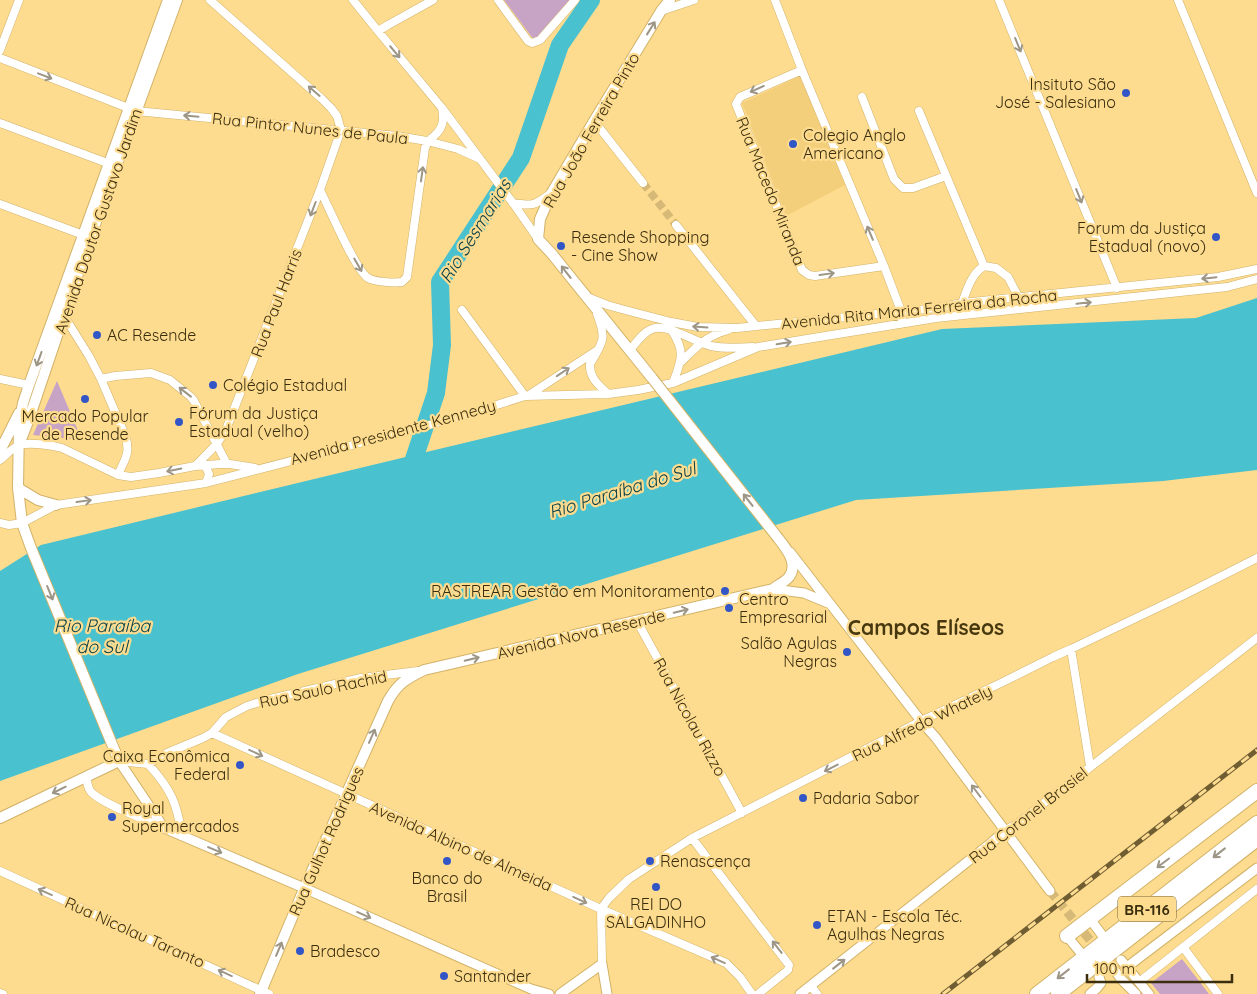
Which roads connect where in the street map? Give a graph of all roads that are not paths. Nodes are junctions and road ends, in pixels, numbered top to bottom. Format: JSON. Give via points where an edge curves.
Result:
{"nodes":[{"id":1,"x":19,"y":0,"type":"edge"},
{"id":2,"x":168,"y":0,"type":"edge"},
{"id":3,"x":177,"y":0,"type":"edge"},
{"id":4,"x":210,"y":0,"type":"edge"},
{"id":5,"x":354,"y":0,"type":"edge"},
{"id":6,"x":433,"y":0,"type":"edge"},
{"id":7,"x":498,"y":0,"type":"edge"},
{"id":8,"x":575,"y":0,"type":"edge"},
{"id":9,"x":670,"y":0,"type":"edge"},
{"id":10,"x":694,"y":0,"type":"edge"},
{"id":11,"x":775,"y":0,"type":"edge"},
{"id":12,"x":999,"y":0,"type":"edge"},
{"id":13,"x":1178,"y":0,"type":"edge"},
{"id":14,"x":661,"y":11,"type":"junction"},
{"id":15,"x":378,"y":31,"type":"junction"},
{"id":16,"x":0,"y":50,"type":"edge"},
{"id":17,"x":0,"y":58,"type":"edge"},
{"id":18,"x":802,"y":70,"type":"junction"},
{"id":19,"x":862,"y":97,"type":"dead end"},
{"id":20,"x":442,"y":108,"type":"junction"},
{"id":21,"x":133,"y":110,"type":"junction"},
{"id":22,"x":919,"y":111,"type":"dead end"},
{"id":23,"x":594,"y":121,"type":"junction"},
{"id":24,"x":0,"y":123,"type":"edge"},
{"id":25,"x":341,"y":130,"type":"junction"},
{"id":26,"x":427,"y":141,"type":"junction"},
{"id":27,"x":482,"y":162,"type":"junction"},
{"id":28,"x":110,"y":164,"type":"junction"},
{"id":29,"x":946,"y":176,"type":"junction"},
{"id":30,"x":643,"y":184,"type":"tunnel mouth"},
{"id":31,"x":320,"y":190,"type":"junction"},
{"id":32,"x":1257,"y":193,"type":"edge"},
{"id":33,"x":550,"y":194,"type":"junction"},
{"id":34,"x":511,"y":200,"type":"junction"},
{"id":35,"x":0,"y":204,"type":"edge"},
{"id":36,"x":676,"y":225,"type":"tunnel mouth"},
{"id":37,"x":87,"y":236,"type":"junction"},
{"id":38,"x":538,"y":239,"type":"junction"},
{"id":39,"x":884,"y":266,"type":"junction"},
{"id":40,"x":984,"y":266,"type":"junction"},
{"id":41,"x":1257,"y":269,"type":"edge"},
{"id":42,"x":1257,"y":279,"type":"edge"},
{"id":43,"x":1117,"y":288,"type":"junction"},
{"id":44,"x":584,"y":295,"type":"junction"},
{"id":45,"x":1019,"y":298,"type":"junction"},
{"id":46,"x":962,"y":303,"type":"junction"},
{"id":47,"x":595,"y":308,"type":"junction"},
{"id":48,"x":462,"y":310,"type":"dead end"},
{"id":49,"x":901,"y":311,"type":"junction"},
{"id":50,"x":59,"y":314,"type":"junction"},
{"id":51,"x":902,"y":324,"type":"junction"},
{"id":52,"x":756,"y":326,"type":"junction"},
{"id":53,"x":737,"y":328,"type":"junction"},
{"id":54,"x":672,"y":330,"type":"junction"},
{"id":55,"x":700,"y":343,"type":"junction"},
{"id":56,"x":758,"y":347,"type":"junction"},
{"id":57,"x":598,"y":350,"type":"junction"},
{"id":58,"x":630,"y":350,"type":"junction"},
{"id":59,"x":681,"y":362,"type":"junction"},
{"id":60,"x":0,"y":379,"type":"edge"},
{"id":61,"x":101,"y":379,"type":"junction"},
{"id":62,"x":673,"y":382,"type":"junction"},
{"id":63,"x":29,"y":385,"type":"junction"},
{"id":64,"x":608,"y":394,"type":"junction"},
{"id":65,"x":527,"y":396,"type":"junction"},
{"id":66,"x":24,"y":403,"type":"junction"},
{"id":67,"x":20,"y":443,"type":"junction"},
{"id":68,"x":217,"y":444,"type":"junction"},
{"id":69,"x":0,"y":451,"type":"edge"},
{"id":70,"x":0,"y":460,"type":"edge"},
{"id":71,"x":227,"y":464,"type":"junction"},
{"id":72,"x":205,"y":465,"type":"junction"},
{"id":73,"x":195,"y":466,"type":"junction"},
{"id":74,"x":257,"y":469,"type":"junction"},
{"id":75,"x":118,"y":475,"type":"junction"},
{"id":76,"x":206,"y":483,"type":"junction"},
{"id":77,"x":18,"y":488,"type":"junction"},
{"id":78,"x":56,"y":505,"type":"junction"},
{"id":79,"x":0,"y":523,"type":"edge"},
{"id":80,"x":22,"y":523,"type":"junction"},
{"id":81,"x":787,"y":549,"type":"junction"},
{"id":82,"x":1257,"y":558,"type":"edge"},
{"id":83,"x":773,"y":589,"type":"junction"},
{"id":84,"x":830,"y":604,"type":"junction"},
{"id":85,"x":638,"y":621,"type":"junction"},
{"id":86,"x":1257,"y":638,"type":"edge"},
{"id":87,"x":1071,"y":650,"type":"junction"},
{"id":88,"x":424,"y":670,"type":"junction"},
{"id":89,"x":394,"y":689,"type":"joint"},
{"id":90,"x":921,"y":721,"type":"junction"},
{"id":91,"x":212,"y":733,"type":"junction"},
{"id":92,"x":119,"y":761,"type":"junction"},
{"id":93,"x":148,"y":764,"type":"junction"},
{"id":94,"x":1090,"y":766,"type":"junction"},
{"id":95,"x":86,"y":777,"type":"junction"},
{"id":96,"x":1257,"y":791,"type":"edge"},
{"id":97,"x":346,"y":794,"type":"junction"},
{"id":98,"x":742,"y":813,"type":"junction"},
{"id":99,"x":0,"y":818,"type":"edge"},
{"id":100,"x":1257,"y":823,"type":"edge"},
{"id":101,"x":164,"y":828,"type":"junction"},
{"id":102,"x":1006,"y":830,"type":"junction"},
{"id":103,"x":182,"y":836,"type":"junction"},
{"id":104,"x":692,"y":838,"type":"junction"},
{"id":105,"x":1257,"y":839,"type":"edge"},
{"id":106,"x":1257,"y":868,"type":"edge"},
{"id":107,"x":0,"y":871,"type":"edge"},
{"id":108,"x":304,"y":888,"type":"junction"},
{"id":109,"x":1257,"y":889,"type":"edge"},
{"id":110,"x":1050,"y":891,"type":"tunnel mouth"},
{"id":111,"x":601,"y":909,"type":"junction"},
{"id":112,"x":1090,"y":919,"type":"junction"},
{"id":113,"x":1102,"y":935,"type":"dead end"},
{"id":114,"x":1067,"y":936,"type":"joint"},
{"id":115,"x":1183,"y":948,"type":"junction"},
{"id":116,"x":1080,"y":952,"type":"dead end"},
{"id":117,"x":602,"y":964,"type":"junction"},
{"id":118,"x":1110,"y":965,"type":"dead end"},
{"id":119,"x":1099,"y":977,"type":"dead end"},
{"id":120,"x":1121,"y":979,"type":"junction"},
{"id":121,"x":1139,"y":982,"type":"junction"},
{"id":122,"x":811,"y":986,"type":"junction"},
{"id":123,"x":264,"y":993,"type":"edge"},
{"id":124,"x":549,"y":994,"type":"edge"},
{"id":125,"x":560,"y":994,"type":"edge"},
{"id":126,"x":607,"y":994,"type":"edge"},
{"id":127,"x":752,"y":994,"type":"edge"},
{"id":128,"x":758,"y":994,"type":"edge"},
{"id":129,"x":800,"y":994,"type":"edge"},
{"id":130,"x":817,"y":994,"type":"edge"},
{"id":131,"x":1037,"y":994,"type":"edge"},
{"id":132,"x":1058,"y":994,"type":"edge"},
{"id":133,"x":1090,"y":994,"type":"edge"},
{"id":134,"x":1128,"y":994,"type":"edge"},
{"id":135,"x":1136,"y":994,"type":"edge"},
{"id":136,"x":1149,"y":994,"type":"edge"},
{"id":137,"x":1218,"y":994,"type":"edge"}],
"edges":[{"from":1,"to":16,"type":"street"},
{"from":2,"to":21,"type":"main road","name":"Avenida Doutor Gustavo Jardim"},
{"from":3,"to":21,"type":"main road","name":"Avenida Doutor Gustavo Jardim"},
{"from":25,"to":4,"type":"street","one_way":true,"via":[[337,116],[322,99]]},
{"from":5,"to":15,"type":"street"},
{"from":6,"to":15,"type":"street"},
{"from":7,"to":8,"type":"street","via":[[532,43],[540,40]]},
{"from":9,"to":14,"type":"main road","name":"Rua João Ferreira Pinto"},
{"from":10,"to":14,"type":"street"},
{"from":11,"to":18,"type":"street"},
{"from":12,"to":43,"type":"street","one_way":true},
{"from":13,"to":32,"type":"street"},
{"from":23,"to":14,"type":"main road","name":"Rua João Ferreira Pinto","one_way":true},
{"from":15,"to":20,"type":"street","one_way":true},
{"from":17,"to":21,"type":"street","name":"Rua Pintor Nunes de Paula","one_way":true},
{"from":39,"to":18,"type":"street","one_way":true},
{"from":18,"to":39,"type":"street","name":"Rua Macedo Miranda","one_way":true,"via":[[740,97],[736,104],[802,270],[815,276]]},
{"from":19,"to":29,"type":"street","via":[[894,179],[903,188],[913,188]]},
{"from":20,"to":26,"type":"street","via":[[444,118],[440,128]]},
{"from":20,"to":27,"type":"street"},
{"from":25,"to":21,"type":"street","name":"Rua Pintor Nunes de Paula","one_way":true},
{"from":21,"to":28,"type":"main road","name":"Avenida Doutor Gustavo Jardim"},
{"from":21,"to":37,"type":"main road","name":"Avenida Doutor Gustavo Jardim"},
{"from":22,"to":29,"type":"street"},
{"from":23,"to":30,"type":"street"},
{"from":23,"to":33,"type":"main road","name":"Rua João Ferreira Pinto"},
{"from":24,"to":28,"type":"street"},
{"from":25,"to":26,"type":"street","name":"Rua Pintor Nunes de Paula"},
{"from":25,"to":31,"type":"street","name":"Rua Paul Harris"},
{"from":26,"to":27,"type":"street","name":"Rua Pintor Nunes de Paula","via":[[458,149]]},
{"from":31,"to":26,"type":"street","one_way":true,"via":[[363,274],[371,280],[402,282],[407,277]]},
{"from":27,"to":34,"type":"street"},
{"from":28,"to":37,"type":"main road","name":"Avenida Doutor Gustavo Jardim"},
{"from":29,"to":40,"type":"street"},
{"from":31,"to":68,"type":"street","name":"Rua Paul Harris","one_way":true,"via":[[227,427]]},
{"from":33,"to":34,"type":"street","via":[[538,203],[528,205]]},
{"from":33,"to":38,"type":"main road","name":"Rua João Ferreira Pinto","via":[[540,219]]},
{"from":34,"to":38,"type":"street"},
{"from":35,"to":37,"type":"street"},
{"from":36,"to":52,"type":"street"},
{"from":37,"to":50,"type":"main road","name":"Avenida Doutor Gustavo Jardim"},
{"from":44,"to":38,"type":"main road","one_way":true},
{"from":39,"to":49,"type":"street"},
{"from":40,"to":45,"type":"street","via":[[996,268],[1008,277]]},
{"from":40,"to":46,"type":"street","via":[[972,278]]},
{"from":41,"to":43,"type":"street","name":"Avenida Rita Maria Ferreira da Rocha","one_way":true,"via":[[1218,277]]},
{"from":51,"to":42,"type":"street","name":"Avenida Rita Maria Ferreira da Rocha","one_way":true,"via":[[1227,287]]},
{"from":43,"to":45,"type":"street","name":"Avenida Rita Maria Ferreira da Rocha"},
{"from":44,"to":47,"type":"main road"},
{"from":53,"to":44,"type":"street","name":"Avenida Rita Maria Ferreira da Rocha","one_way":true,"via":[[698,327],[671,322],[607,305]]},
{"from":45,"to":46,"type":"street","name":"Avenida Rita Maria Ferreira da Rocha"},
{"from":46,"to":49,"type":"street","name":"Avenida Rita Maria Ferreira da Rocha"},
{"from":47,"to":57,"type":"street","via":[[603,334]]},
{"from":47,"to":58,"type":"main road"},
{"from":48,"to":65,"type":"street"},
{"from":49,"to":51,"type":"street"},
{"from":49,"to":52,"type":"street","name":"Avenida Rita Maria Ferreira da Rocha"},
{"from":50,"to":61,"type":"street"},
{"from":50,"to":63,"type":"main road","name":"Avenida Doutor Gustavo Jardim","one_way":true},
{"from":50,"to":67,"type":"main road","name":"Avenida Doutor Gustavo Jardim"},
{"from":56,"to":51,"type":"street","name":"Avenida Rita Maria Ferreira da Rocha","one_way":true},
{"from":52,"to":53,"type":"street","name":"Avenida Rita Maria Ferreira da Rocha"},
{"from":53,"to":55,"type":"street","via":[[718,333]]},
{"from":54,"to":55,"type":"street"},
{"from":54,"to":58,"type":"street","via":[[652,329]]},
{"from":54,"to":59,"type":"street","via":[[681,347]]},
{"from":55,"to":56,"type":"street","via":[[725,348]]},
{"from":55,"to":59,"type":"street"},
{"from":56,"to":62,"type":"street","name":"Avenida Rita Maria Ferreira da Rocha"},
{"from":57,"to":64,"type":"street","via":[[589,368],[595,382]]},
{"from":65,"to":57,"type":"street","name":"Avenida Presidente Kennedy","one_way":true},
{"from":81,"to":58,"type":"main road","one_way":true,"bridge":true},
{"from":59,"to":62,"type":"street"},
{"from":60,"to":63,"type":"street"},
{"from":68,"to":61,"type":"street","one_way":true,"via":[[192,397],[170,380],[151,373]]},
{"from":61,"to":75,"type":"street","via":[[128,444]]},
{"from":62,"to":64,"type":"street","name":"Avenida Presidente Kennedy"},
{"from":63,"to":66,"type":"main road","name":"Avenida Doutor Gustavo Jardim"},
{"from":64,"to":65,"type":"street","name":"Avenida Presidente Kennedy"},
{"from":65,"to":74,"type":"street","name":"Avenida Presidente Kennedy","via":[[456,418]]},
{"from":66,"to":67,"type":"main road","name":"Avenida Doutor Gustavo Jardim"},
{"from":66,"to":69,"type":"main road"},
{"from":67,"to":70,"type":"street"},
{"from":67,"to":75,"type":"street","name":"Avenida Presidente Kennedy","via":[[62,448]]},
{"from":67,"to":77,"type":"main road","name":"Avenida Doutor Gustavo Jardim"},
{"from":68,"to":71,"type":"street"},
{"from":68,"to":73,"type":"street","name":"Rua Paul Harris"},
{"from":71,"to":72,"type":"street","name":"Avenida Presidente Kennedy"},
{"from":71,"to":74,"type":"street","name":"Avenida Presidente Kennedy"},
{"from":72,"to":73,"type":"street","name":"Avenida Presidente Kennedy"},
{"from":72,"to":76,"type":"street","via":[[209,474]]},
{"from":73,"to":75,"type":"street","name":"Avenida Presidente Kennedy","one_way":true,"via":[[131,477]]},
{"from":74,"to":76,"type":"street","name":"Avenida Presidente Kennedy"},
{"from":78,"to":76,"type":"street","name":"Avenida Presidente Kennedy","one_way":true},
{"from":77,"to":78,"type":"main road","via":[[38,500]]},
{"from":77,"to":80,"type":"main road","name":"Avenida Doutor Gustavo Jardim"},
{"from":78,"to":80,"type":"street","name":"Avenida Presidente Kennedy"},
{"from":79,"to":80,"type":"street","name":"Avenida Presidente Kennedy"},
{"from":80,"to":92,"type":"main road","name":"Avenida Doutor Gustavo Jardim","one_way":true},
{"from":81,"to":83,"type":"main road","via":[[792,572]]},
{"from":81,"to":84,"type":"street"},
{"from":82,"to":87,"type":"street","name":"Rua Alfredo Whately"},
{"from":83,"to":84,"type":"street","via":[[804,592]]},
{"from":85,"to":83,"type":"main road","name":"Avenida Nova Resende","one_way":true},
{"from":84,"to":90,"type":"street"},
{"from":88,"to":85,"type":"main road","name":"Avenida Nova Resende","one_way":true},
{"from":85,"to":98,"type":"street","name":"Rua Nicolau Rizzo"},
{"from":86,"to":94,"type":"street","name":"Rua Coronel Brasiel"},
{"from":87,"to":90,"type":"street","name":"Rua Alfredo Whately"},
{"from":87,"to":94,"type":"street"},
{"from":88,"to":89,"type":"main road","name":"Avenida Nova Resende"},
{"from":88,"to":91,"type":"street","name":"Rua Saulo Rachid","via":[[361,678],[266,700],[226,717]]},
{"from":97,"to":89,"type":"main road","name":"Rua Gulhot Rodrigues","one_way":true},
{"from":90,"to":98,"type":"street","name":"Rua Alfredo Whately","one_way":true},
{"from":102,"to":90,"type":"street","one_way":true},
{"from":91,"to":93,"type":"street","name":"Rua Saulo Rachid"},
{"from":91,"to":97,"type":"street","name":"Avenida Albino de Almeida","one_way":true},
{"from":92,"to":93,"type":"street"},
{"from":92,"to":95,"type":"main road"},
{"from":92,"to":101,"type":"street"},
{"from":93,"to":103,"type":"street","via":[[175,802]]},
{"from":94,"to":102,"type":"street","name":"Rua Coronel Brasiel"},
{"from":95,"to":99,"type":"main road","one_way":true},
{"from":95,"to":101,"type":"street","via":[[89,790],[106,802]]},
{"from":96,"to":112,"type":"highway","one_way":true},
{"from":97,"to":108,"type":"main road","name":"Rua Gulhot Rodrigues"},
{"from":97,"to":111,"type":"street","name":"Avenida Albino de Almeida","one_way":true},
{"from":98,"to":104,"type":"street","name":"Rua Alfredo Whately"},
{"from":100,"to":131,"type":"highway","number":"BR-116","one_way":true},
{"from":101,"to":103,"type":"street"},
{"from":102,"to":110,"type":"street"},
{"from":122,"to":102,"type":"street","name":"Rua Coronel Brasiel","one_way":true},
{"from":103,"to":108,"type":"street","one_way":true},
{"from":104,"to":111,"type":"street","name":"Rua Alfredo Whately","via":[[629,879]]},
{"from":128,"to":104,"type":"street","one_way":true,"via":[[790,965]]},
{"from":105,"to":132,"type":"highway","number":"BR-116"},
{"from":106,"to":121,"type":"street","via":[[1124,963]]},
{"from":123,"to":107,"type":"street","name":"Rua Nicolau Taranto","one_way":true},
{"from":123,"to":108,"type":"main road","name":"Rua Gulhot Rodrigues","one_way":true},
{"from":108,"to":124,"type":"street","one_way":true,"via":[[531,989]]},
{"from":109,"to":115,"type":"street"},
{"from":111,"to":117,"type":"street"},
{"from":127,"to":111,"type":"street","name":"Avenida Albino de Almeida","one_way":true,"via":[[726,963]]},
{"from":112,"to":113,"type":"street"},
{"from":112,"to":114,"type":"highway"},
{"from":114,"to":116,"type":"street"},
{"from":115,"to":121,"type":"street"},
{"from":115,"to":137,"type":"street"},
{"from":117,"to":125,"type":"street"},
{"from":117,"to":126,"type":"street"},
{"from":118,"to":120,"type":"street"},
{"from":119,"to":133,"type":"street","via":[[1100,985]]},
{"from":120,"to":134,"type":"street"},
{"from":120,"to":135,"type":"street"},
{"from":121,"to":136,"type":"street"},
{"from":122,"to":129,"type":"street","name":"Rua Coronel Brasiel"},
{"from":122,"to":130,"type":"street"}]}
